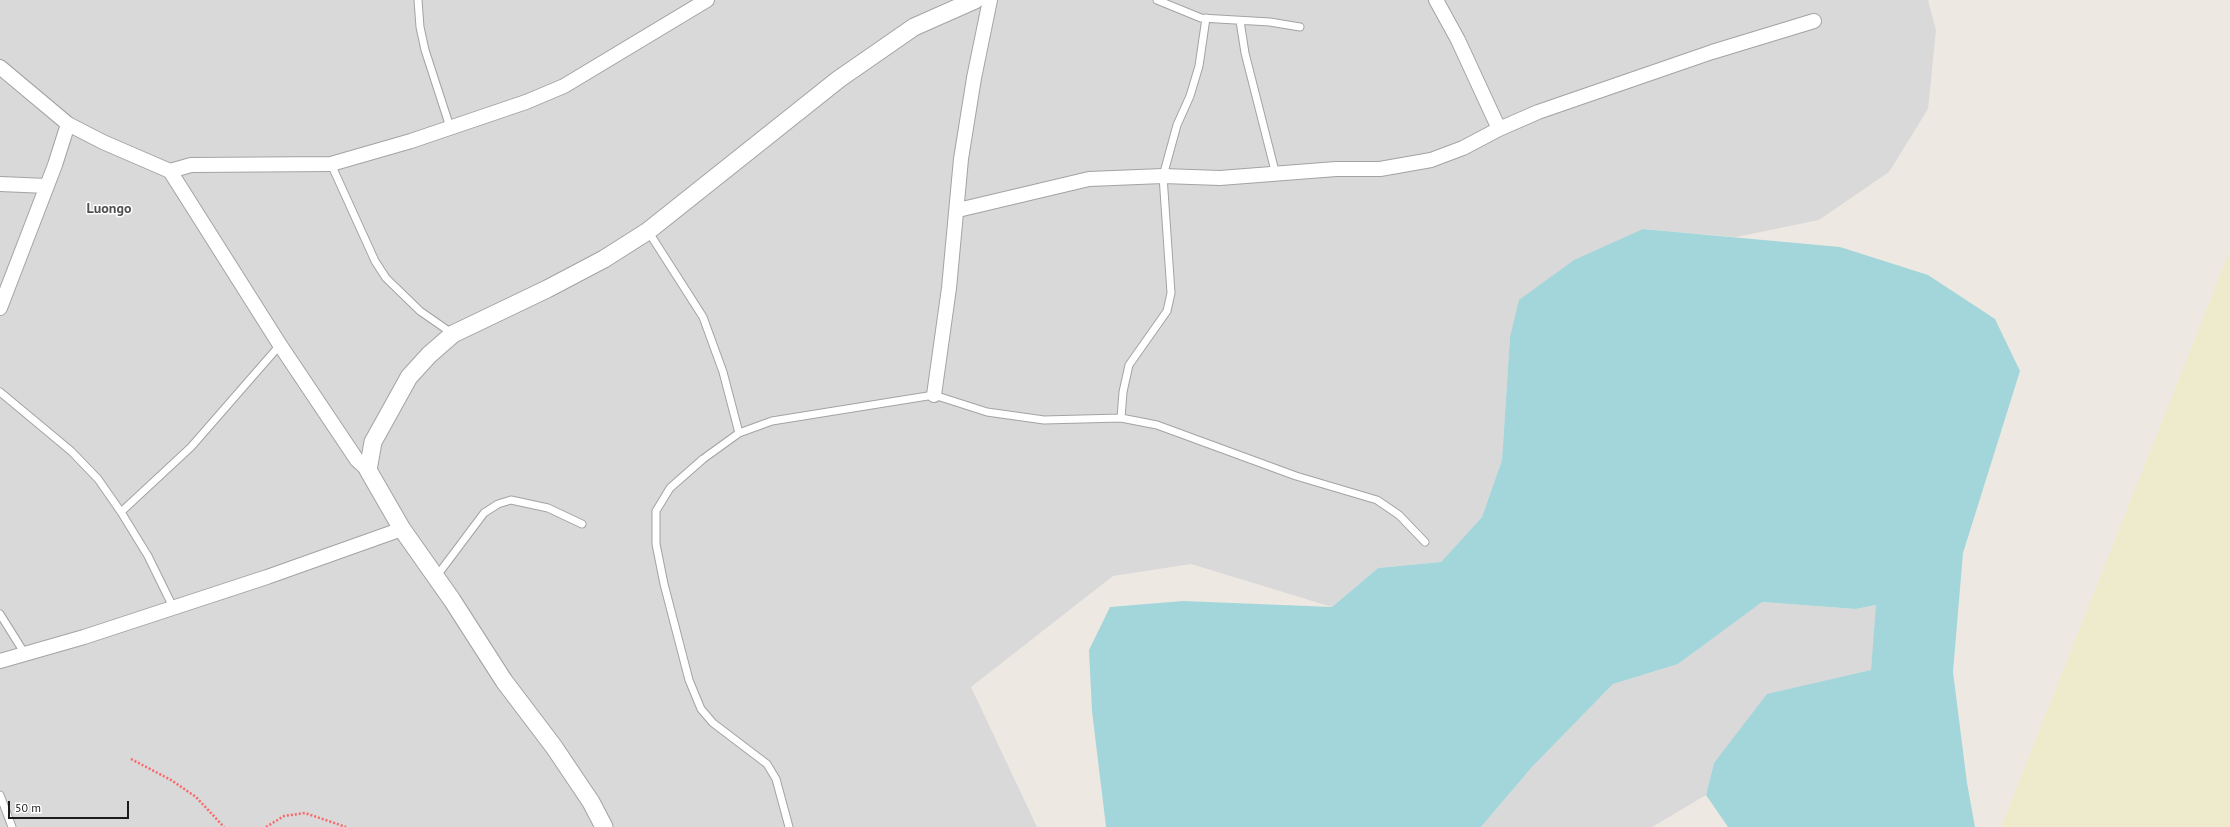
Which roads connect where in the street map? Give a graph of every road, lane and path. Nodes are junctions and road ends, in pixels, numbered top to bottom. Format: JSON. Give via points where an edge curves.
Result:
{"nodes":[{"id":1,"x":418,"y":0,"type":"edge"},
{"id":2,"x":707,"y":0,"type":"edge"},
{"id":3,"x":975,"y":0,"type":"edge"},
{"id":4,"x":990,"y":0,"type":"edge"},
{"id":5,"x":1157,"y":0,"type":"edge"},
{"id":6,"x":1436,"y":0,"type":"edge"},
{"id":7,"x":1206,"y":18,"type":"junction"},
{"id":8,"x":1240,"y":21,"type":"junction"},
{"id":9,"x":1814,"y":21,"type":"dead end"},
{"id":10,"x":1300,"y":26,"type":"dead end"},
{"id":11,"x":0,"y":67,"type":"edge"},
{"id":12,"x":68,"y":124,"type":"junction"},
{"id":13,"x":450,"y":128,"type":"junction"},
{"id":14,"x":1499,"y":129,"type":"junction"},
{"id":15,"x":331,"y":164,"type":"junction"},
{"id":16,"x":170,"y":171,"type":"junction"},
{"id":17,"x":1276,"y":175,"type":"junction"},
{"id":18,"x":1163,"y":176,"type":"junction"},
{"id":19,"x":0,"y":184,"type":"edge"},
{"id":20,"x":47,"y":186,"type":"junction"},
{"id":21,"x":958,"y":210,"type":"junction"},
{"id":22,"x":648,"y":231,"type":"junction"},
{"id":23,"x":0,"y":308,"type":"edge"},
{"id":24,"x":453,"y":334,"type":"junction"},
{"id":25,"x":280,"y":345,"type":"junction"},
{"id":26,"x":0,"y":392,"type":"edge"},
{"id":27,"x":934,"y":395,"type":"junction"},
{"id":28,"x":1121,"y":418,"type":"junction"},
{"id":29,"x":739,"y":432,"type":"junction"},
{"id":30,"x":368,"y":470,"type":"junction"},
{"id":31,"x":121,"y":512,"type":"junction"},
{"id":32,"x":582,"y":524,"type":"dead end"},
{"id":33,"x":402,"y":529,"type":"junction"},
{"id":34,"x":1425,"y":542,"type":"dead end"},
{"id":35,"x":436,"y":577,"type":"junction"},
{"id":36,"x":173,"y":607,"type":"junction"},
{"id":37,"x":0,"y":614,"type":"edge"},
{"id":38,"x":25,"y":654,"type":"junction"},
{"id":39,"x":0,"y":661,"type":"edge"},
{"id":40,"x":131,"y":759,"type":"dead end"},
{"id":41,"x":0,"y":795,"type":"edge"},
{"id":42,"x":12,"y":827,"type":"edge"},
{"id":43,"x":224,"y":827,"type":"edge"},
{"id":44,"x":266,"y":827,"type":"edge"},
{"id":45,"x":346,"y":827,"type":"edge"},
{"id":46,"x":604,"y":827,"type":"edge"},
{"id":47,"x":789,"y":827,"type":"edge"}],
"edges":[{"from":1,"to":13,"type":"lane","via":[[425,50]]},
{"from":2,"to":13,"type":"street","via":[[564,86]]},
{"from":3,"to":22,"type":"street","via":[[914,27],[838,79]]},
{"from":4,"to":21,"type":"street","via":[[966,124]]},
{"from":5,"to":7,"type":"lane"},
{"from":6,"to":14,"type":"street","via":[[1458,40]]},
{"from":7,"to":8,"type":"lane"},
{"from":7,"to":18,"type":"lane","via":[[1199,66],[1190,96],[1176,125]]},
{"from":8,"to":10,"type":"lane"},
{"from":8,"to":17,"type":"lane","via":[[1245,54]]},
{"from":9,"to":14,"type":"street","via":[[1595,92]]},
{"from":11,"to":12,"type":"street"},
{"from":12,"to":16,"type":"street"},
{"from":12,"to":20,"type":"street"},
{"from":13,"to":15,"type":"street"},
{"from":14,"to":17,"type":"street","via":[[1463,148],[1431,160],[1380,169],[1336,169]]},
{"from":15,"to":16,"type":"street","via":[[191,166]]},
{"from":15,"to":24,"type":"lane","via":[[365,242],[386,278],[420,311]]},
{"from":16,"to":25,"type":"street"},
{"from":17,"to":18,"type":"street","via":[[1220,178]]},
{"from":18,"to":21,"type":"street","via":[[1089,179]]},
{"from":18,"to":28,"type":"lane","via":[[1171,293],[1167,311],[1129,365]]},
{"from":19,"to":20,"type":"street"},
{"from":20,"to":23,"type":"street"},
{"from":21,"to":27,"type":"street"},
{"from":22,"to":24,"type":"street","via":[[554,286]]},
{"from":22,"to":29,"type":"lane","via":[[703,317],[723,372]]},
{"from":24,"to":30,"type":"street","via":[[429,354],[409,377],[373,442]]},
{"from":25,"to":30,"type":"street","via":[[357,460]]},
{"from":25,"to":31,"type":"lane","via":[[191,446]]},
{"from":26,"to":31,"type":"lane","via":[[86,464]]},
{"from":27,"to":28,"type":"lane","via":[[987,412],[1044,420]]},
{"from":27,"to":29,"type":"lane","via":[[772,421]]},
{"from":28,"to":34,"type":"lane","via":[[1157,425],[1296,476],[1377,500],[1399,515]]},
{"from":29,"to":47,"type":"lane","via":[[670,488],[656,511],[656,544],[689,680],[701,708],[713,722],[767,764],[776,779]]},
{"from":30,"to":33,"type":"street"},
{"from":31,"to":36,"type":"lane","via":[[148,556]]},
{"from":32,"to":35,"type":"lane","via":[[548,508],[511,500],[498,504],[484,512]]},
{"from":33,"to":35,"type":"street"},
{"from":33,"to":36,"type":"street","via":[[268,577]]},
{"from":35,"to":46,"type":"street","via":[[504,681],[554,747],[591,802]]},
{"from":36,"to":38,"type":"street"},
{"from":37,"to":38,"type":"lane"},
{"from":38,"to":39,"type":"street"},
{"from":40,"to":43,"type":"path","via":[[171,780],[196,797]]},
{"from":41,"to":42,"type":"lane"},
{"from":44,"to":45,"type":"path","via":[[284,816],[305,813]]}]}
